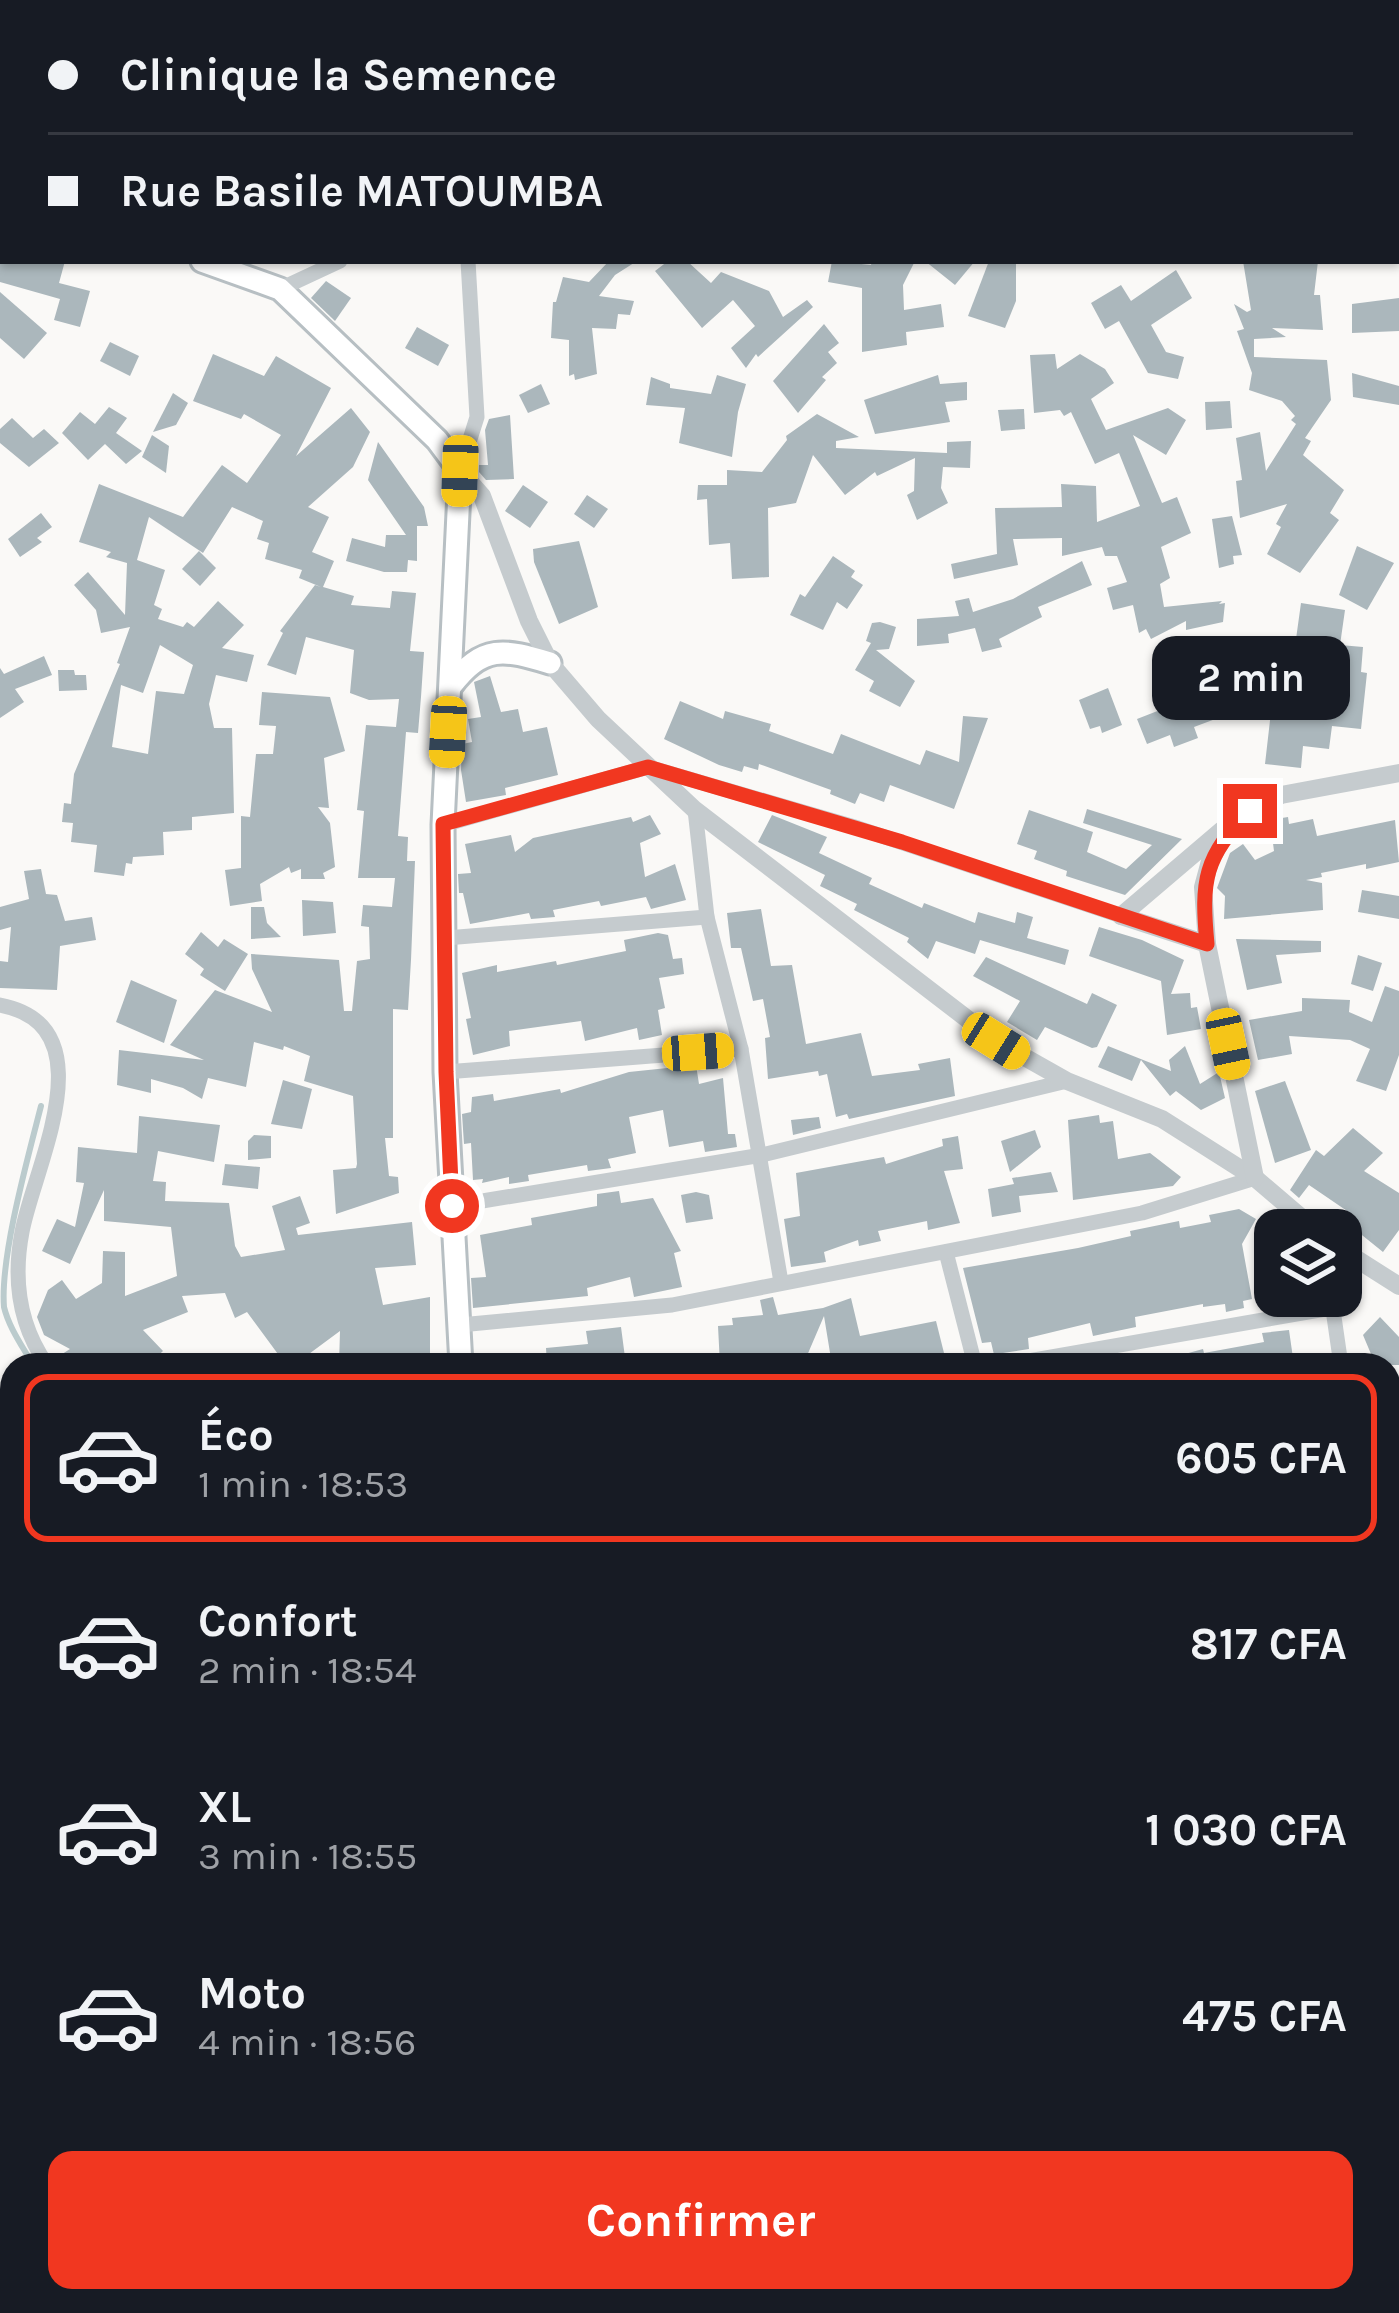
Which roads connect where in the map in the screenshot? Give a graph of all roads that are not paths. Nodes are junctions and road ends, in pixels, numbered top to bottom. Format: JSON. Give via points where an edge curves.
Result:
{"nodes":[{"id":1,"x":210,"y":264,"type":"edge"},
{"id":2,"x":334,"y":264,"type":"edge"},
{"id":3,"x":468,"y":264,"type":"edge"},
{"id":4,"x":280,"y":289,"type":"junction"},
{"id":5,"x":460,"y":471,"type":"junction"},
{"id":6,"x":550,"y":662,"type":"junction"},
{"id":7,"x":450,"y":686,"type":"junction"},
{"id":8,"x":648,"y":767,"type":"junction"},
{"id":9,"x":1399,"y":773,"type":"edge"},
{"id":10,"x":695,"y":810,"type":"junction"},
{"id":11,"x":1250,"y":811,"type":"junction"},
{"id":12,"x":443,"y":824,"type":"junction"},
{"id":13,"x":1121,"y":916,"type":"junction"},
{"id":14,"x":707,"y":917,"type":"junction"},
{"id":15,"x":446,"y":938,"type":"junction"},
{"id":16,"x":1207,"y":944,"type":"junction"},
{"id":17,"x":0,"y":1005,"type":"edge"},
{"id":18,"x":741,"y":1049,"type":"junction"},
{"id":19,"x":446,"y":1072,"type":"junction"},
{"id":20,"x":1067,"y":1081,"type":"junction"},
{"id":21,"x":762,"y":1155,"type":"junction"},
{"id":22,"x":1255,"y":1178,"type":"junction"},
{"id":23,"x":452,"y":1206,"type":"junction"},
{"id":24,"x":1291,"y":1209,"type":"edge"},
{"id":25,"x":946,"y":1252,"type":"junction"},
{"id":26,"x":1362,"y":1262,"type":"edge"},
{"id":27,"x":781,"y":1282,"type":"junction"},
{"id":28,"x":1399,"y":1286,"type":"edge"},
{"id":29,"x":1254,"y":1317,"type":"edge"},
{"id":30,"x":1333,"y":1317,"type":"edge"},
{"id":31,"x":460,"y":1324,"type":"junction"},
{"id":32,"x":41,"y":1353,"type":"edge"},
{"id":33,"x":461,"y":1353,"type":"edge"},
{"id":34,"x":972,"y":1353,"type":"edge"},
{"id":35,"x":1067,"y":1353,"type":"edge"},
{"id":36,"x":1339,"y":1353,"type":"edge"}],
"edges":[{"from":1,"to":4,"type":"main road"},
{"from":2,"to":4,"type":"street"},
{"from":3,"to":5,"type":"street","via":[[477,417]]},
{"from":4,"to":5,"type":"main road"},
{"from":5,"to":6,"type":"street","via":[[482,496]]},
{"from":5,"to":7,"type":"main road"},
{"from":6,"to":7,"type":"main road","via":[[498,652],[464,668]]},
{"from":6,"to":8,"type":"street"},
{"from":7,"to":12,"type":"main road"},
{"from":8,"to":10,"type":"street"},
{"from":8,"to":12,"type":"street"},
{"from":8,"to":13,"type":"street"},
{"from":9,"to":11,"type":"street","via":[[1281,795]]},
{"from":10,"to":14,"type":"street"},
{"from":10,"to":20,"type":"street","via":[[968,1022]]},
{"from":11,"to":13,"type":"street"},
{"from":11,"to":16,"type":"street","via":[[1210,861],[1203,887]]},
{"from":12,"to":15,"type":"main road"},
{"from":13,"to":16,"type":"street"},
{"from":14,"to":15,"type":"street"},
{"from":14,"to":18,"type":"street"},
{"from":15,"to":19,"type":"main road"},
{"from":16,"to":22,"type":"street"},
{"from":17,"to":32,"type":"street","via":[[39,1024],[60,1084],[20,1257],[22,1317]]},
{"from":18,"to":19,"type":"street"},
{"from":18,"to":21,"type":"street"},
{"from":19,"to":23,"type":"main road"},
{"from":20,"to":21,"type":"street"},
{"from":20,"to":22,"type":"street","via":[[1162,1119]]},
{"from":21,"to":23,"type":"street"},
{"from":21,"to":27,"type":"street"},
{"from":22,"to":24,"type":"street"},
{"from":22,"to":25,"type":"street","via":[[1142,1213]]},
{"from":23,"to":31,"type":"main road"},
{"from":25,"to":27,"type":"street"},
{"from":25,"to":34,"type":"street"},
{"from":26,"to":28,"type":"street"},
{"from":27,"to":31,"type":"street","via":[[672,1306]]},
{"from":29,"to":35,"type":"street"},
{"from":30,"to":36,"type":"street"},
{"from":31,"to":33,"type":"main road"}]}
